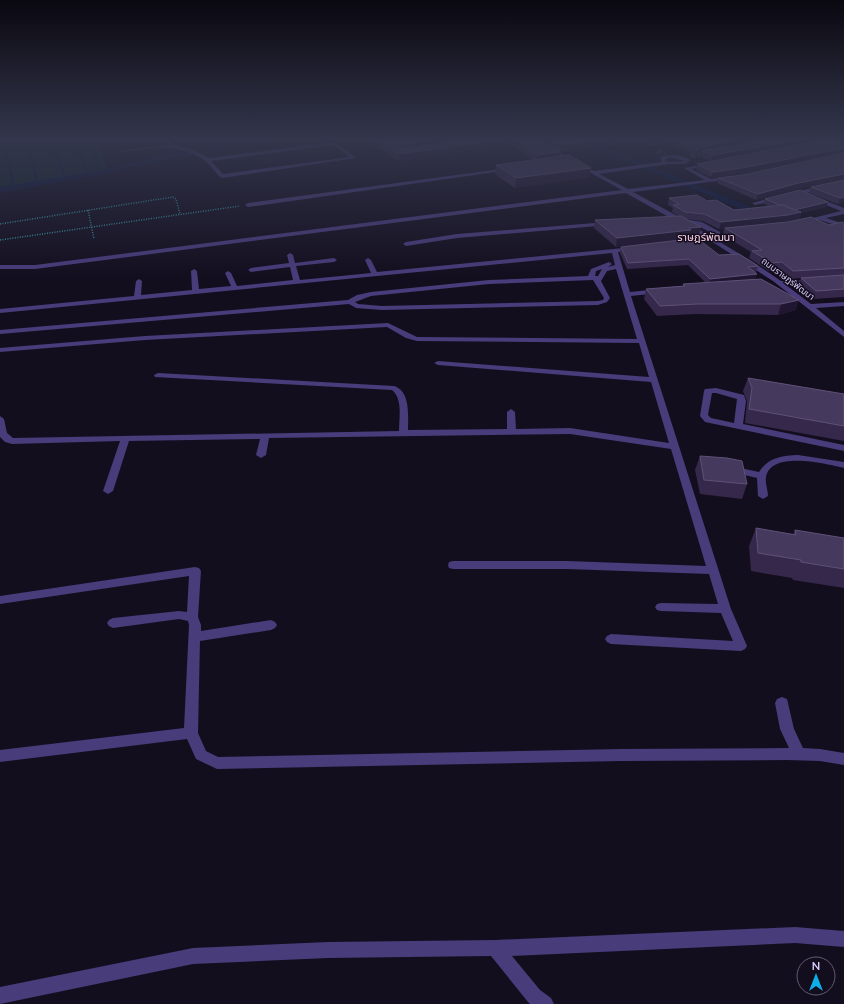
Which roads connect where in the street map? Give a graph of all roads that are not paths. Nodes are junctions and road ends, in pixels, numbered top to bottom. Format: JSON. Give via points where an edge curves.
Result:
{"nodes":[{"id":1,"x":393,"y":185,"type":"edge"},
{"id":2,"x":615,"y":185,"type":"edge"},
{"id":3,"x":682,"y":185,"type":"edge"},
{"id":4,"x":831,"y":185,"type":"edge"},
{"id":5,"x":626,"y":191,"type":"junction"},
{"id":6,"x":797,"y":192,"type":"junction"},
{"id":7,"x":755,"y":203,"type":"dead end"},
{"id":8,"x":248,"y":205,"type":"road end"},
{"id":9,"x":844,"y":211,"type":"edge"},
{"id":10,"x":821,"y":218,"type":"junction"},
{"id":11,"x":672,"y":221,"type":"edge"},
{"id":12,"x":679,"y":221,"type":"junction"},
{"id":13,"x":799,"y":223,"type":"edge"},
{"id":14,"x":617,"y":224,"type":"edge"},
{"id":15,"x":844,"y":226,"type":"edge"},
{"id":16,"x":726,"y":232,"type":"edge"},
{"id":17,"x":718,"y":233,"type":"junction"},
{"id":18,"x":704,"y":235,"type":"junction"},
{"id":19,"x":727,"y":239,"type":"dead end"},
{"id":20,"x":713,"y":240,"type":"junction"},
{"id":21,"x":681,"y":243,"type":"edge"},
{"id":22,"x":406,"y":244,"type":"dead end"},
{"id":23,"x":644,"y":247,"type":"edge"},
{"id":24,"x":614,"y":251,"type":"junction"},
{"id":25,"x":290,"y":255,"type":"dead end"},
{"id":26,"x":334,"y":260,"type":"dead end"},
{"id":27,"x":368,"y":260,"type":"dead end"},
{"id":28,"x":293,"y":265,"type":"junction"},
{"id":29,"x":618,"y":265,"type":"junction"},
{"id":30,"x":0,"y":267,"type":"edge"},
{"id":31,"x":251,"y":270,"type":"dead end"},
{"id":32,"x":194,"y":271,"type":"dead end"},
{"id":33,"x":228,"y":272,"type":"dead end"},
{"id":34,"x":375,"y":274,"type":"junction"},
{"id":35,"x":597,"y":279,"type":"junction"},
{"id":36,"x":139,"y":281,"type":"dead end"},
{"id":37,"x":818,"y":281,"type":"edge"},
{"id":38,"x":297,"y":282,"type":"junction"},
{"id":39,"x":780,"y":283,"type":"junction"},
{"id":40,"x":771,"y":284,"type":"edge"},
{"id":41,"x":235,"y":288,"type":"junction"},
{"id":42,"x":663,"y":291,"type":"edge"},
{"id":43,"x":196,"y":292,"type":"junction"},
{"id":44,"x":627,"y":294,"type":"junction"},
{"id":45,"x":137,"y":298,"type":"junction"},
{"id":46,"x":350,"y":302,"type":"junction"},
{"id":47,"x":844,"y":304,"type":"edge"},
{"id":48,"x":809,"y":306,"type":"junction"},
{"id":49,"x":0,"y":311,"type":"edge"},
{"id":50,"x":0,"y":332,"type":"edge"},
{"id":51,"x":844,"y":335,"type":"edge"},
{"id":52,"x":642,"y":342,"type":"junction"},
{"id":53,"x":0,"y":350,"type":"edge"},
{"id":54,"x":438,"y":363,"type":"dead end"},
{"id":55,"x":158,"y":374,"type":"dead end"},
{"id":56,"x":654,"y":380,"type":"junction"},
{"id":57,"x":510,"y":412,"type":"dead end"},
{"id":58,"x":0,"y":419,"type":"edge"},
{"id":59,"x":738,"y":426,"type":"junction"},
{"id":60,"x":512,"y":431,"type":"junction"},
{"id":61,"x":404,"y":433,"type":"junction"},
{"id":62,"x":265,"y":436,"type":"junction"},
{"id":63,"x":125,"y":439,"type":"junction"},
{"id":64,"x":675,"y":447,"type":"junction"},
{"id":65,"x":844,"y":448,"type":"edge"},
{"id":66,"x":261,"y":455,"type":"dead end"},
{"id":67,"x":844,"y":465,"type":"edge"},
{"id":68,"x":720,"y":467,"type":"edge"},
{"id":69,"x":761,"y":476,"type":"junction"},
{"id":70,"x":108,"y":492,"type":"dead end"},
{"id":71,"x":763,"y":496,"type":"dead end"},
{"id":72,"x":453,"y":565,"type":"dead end"},
{"id":73,"x":713,"y":570,"type":"junction"},
{"id":74,"x":0,"y":600,"type":"edge"},
{"id":75,"x":661,"y":607,"type":"dead end"},
{"id":76,"x":726,"y":609,"type":"junction"},
{"id":77,"x":192,"y":617,"type":"junction"},
{"id":78,"x":113,"y":624,"type":"dead end"},
{"id":79,"x":271,"y":625,"type":"dead end"},
{"id":80,"x":195,"y":637,"type":"junction"},
{"id":81,"x":610,"y":639,"type":"dead end"},
{"id":82,"x":782,"y":703,"type":"dead end"},
{"id":83,"x":191,"y":733,"type":"junction"},
{"id":84,"x":799,"y":754,"type":"junction"},
{"id":85,"x":0,"y":756,"type":"edge"},
{"id":86,"x":844,"y":760,"type":"edge"},
{"id":87,"x":844,"y":939,"type":"edge"},
{"id":88,"x":495,"y":948,"type":"junction"},
{"id":89,"x":0,"y":996,"type":"edge"},
{"id":90,"x":545,"y":1004,"type":"edge"}],
"edges":[{"from":1,"to":8,"type":"street"},
{"from":2,"to":5,"type":"street","name":"ถนนราษฏร์พัฒนา"},
{"from":3,"to":5,"type":"street"},
{"from":4,"to":6,"type":"street"},
{"from":5,"to":12,"type":"street","name":"ถนนราษฏร์พัฒนา"},
{"from":5,"to":30,"type":"street","via":[[35,267]]},
{"from":6,"to":7,"type":"street"},
{"from":6,"to":9,"type":"street"},
{"from":9,"to":10,"type":"street"},
{"from":10,"to":13,"type":"street"},
{"from":10,"to":15,"type":"street"},
{"from":11,"to":12,"type":"street"},
{"from":12,"to":17,"type":"street","via":[[700,223]]},
{"from":12,"to":18,"type":"street","name":"ถนนราษฏร์พัฒนา"},
{"from":14,"to":22,"type":"street","via":[[457,236]]},
{"from":16,"to":17,"type":"street"},
{"from":17,"to":18,"type":"street"},
{"from":18,"to":20,"type":"street","name":"ถนนราษฏร์พัฒนา"},
{"from":19,"to":20,"type":"street"},
{"from":20,"to":21,"type":"street"},
{"from":20,"to":39,"type":"street","name":"ถนนราษฏร์พัฒนา"},
{"from":23,"to":24,"type":"street"},
{"from":24,"to":29,"type":"street"},
{"from":24,"to":34,"type":"street"},
{"from":25,"to":28,"type":"street"},
{"from":26,"to":28,"type":"street"},
{"from":27,"to":34,"type":"street"},
{"from":28,"to":31,"type":"street"},
{"from":28,"to":38,"type":"street"},
{"from":29,"to":35,"type":"street","via":[[605,269]]},
{"from":29,"to":35,"type":"street","via":[[593,270]]},
{"from":29,"to":44,"type":"street"},
{"from":32,"to":43,"type":"street"},
{"from":33,"to":41,"type":"street"},
{"from":34,"to":38,"type":"street"},
{"from":35,"to":46,"type":"street","via":[[489,282],[392,291],[363,295]]},
{"from":35,"to":46,"type":"street","via":[[607,298],[598,303],[382,308],[356,306]]},
{"from":36,"to":45,"type":"street"},
{"from":37,"to":39,"type":"street"},
{"from":38,"to":41,"type":"street"},
{"from":39,"to":40,"type":"street"},
{"from":39,"to":48,"type":"street","name":"ถนนราษฏร์พัฒนา"},
{"from":41,"to":43,"type":"street"},
{"from":42,"to":44,"type":"street"},
{"from":43,"to":45,"type":"street"},
{"from":44,"to":52,"type":"street"},
{"from":45,"to":49,"type":"street"},
{"from":46,"to":50,"type":"street"},
{"from":47,"to":48,"type":"street"},
{"from":48,"to":51,"type":"street","name":"ถนนราษฏร์พัฒนา"},
{"from":52,"to":53,"type":"street","via":[[417,339],[407,337],[388,325],[145,338]]},
{"from":52,"to":56,"type":"street"},
{"from":54,"to":56,"type":"street"},
{"from":55,"to":61,"type":"street","via":[[394,388],[402,398]]},
{"from":56,"to":64,"type":"street"},
{"from":57,"to":60,"type":"street"},
{"from":58,"to":63,"type":"street","via":[[4,437],[12,441]]},
{"from":59,"to":59,"type":"street","via":[[741,397],[716,390],[708,391],[704,416],[708,420]]},
{"from":59,"to":65,"type":"street"},
{"from":60,"to":61,"type":"street"},
{"from":60,"to":64,"type":"street","via":[[570,431]]},
{"from":61,"to":62,"type":"street"},
{"from":62,"to":63,"type":"street"},
{"from":62,"to":66,"type":"street"},
{"from":63,"to":70,"type":"street"},
{"from":64,"to":73,"type":"street"},
{"from":67,"to":69,"type":"street","via":[[802,459],[778,459],[769,463]]},
{"from":68,"to":69,"type":"street"},
{"from":69,"to":71,"type":"street"},
{"from":72,"to":73,"type":"street","via":[[568,565]]},
{"from":73,"to":76,"type":"street"},
{"from":74,"to":77,"type":"street","via":[[195,571]]},
{"from":75,"to":76,"type":"street"},
{"from":76,"to":81,"type":"street","via":[[741,646]]},
{"from":77,"to":78,"type":"street","via":[[179,615]]},
{"from":77,"to":80,"type":"street"},
{"from":79,"to":80,"type":"street"},
{"from":80,"to":83,"type":"street"},
{"from":82,"to":84,"type":"street","via":[[787,729]]},
{"from":83,"to":84,"type":"street","via":[[201,755],[217,763]]},
{"from":83,"to":85,"type":"street"},
{"from":84,"to":86,"type":"street"},
{"from":87,"to":88,"type":"street","via":[[795,935]]},
{"from":88,"to":89,"type":"street","via":[[328,950],[193,956]]},
{"from":88,"to":90,"type":"street","via":[[534,996]]}]}
